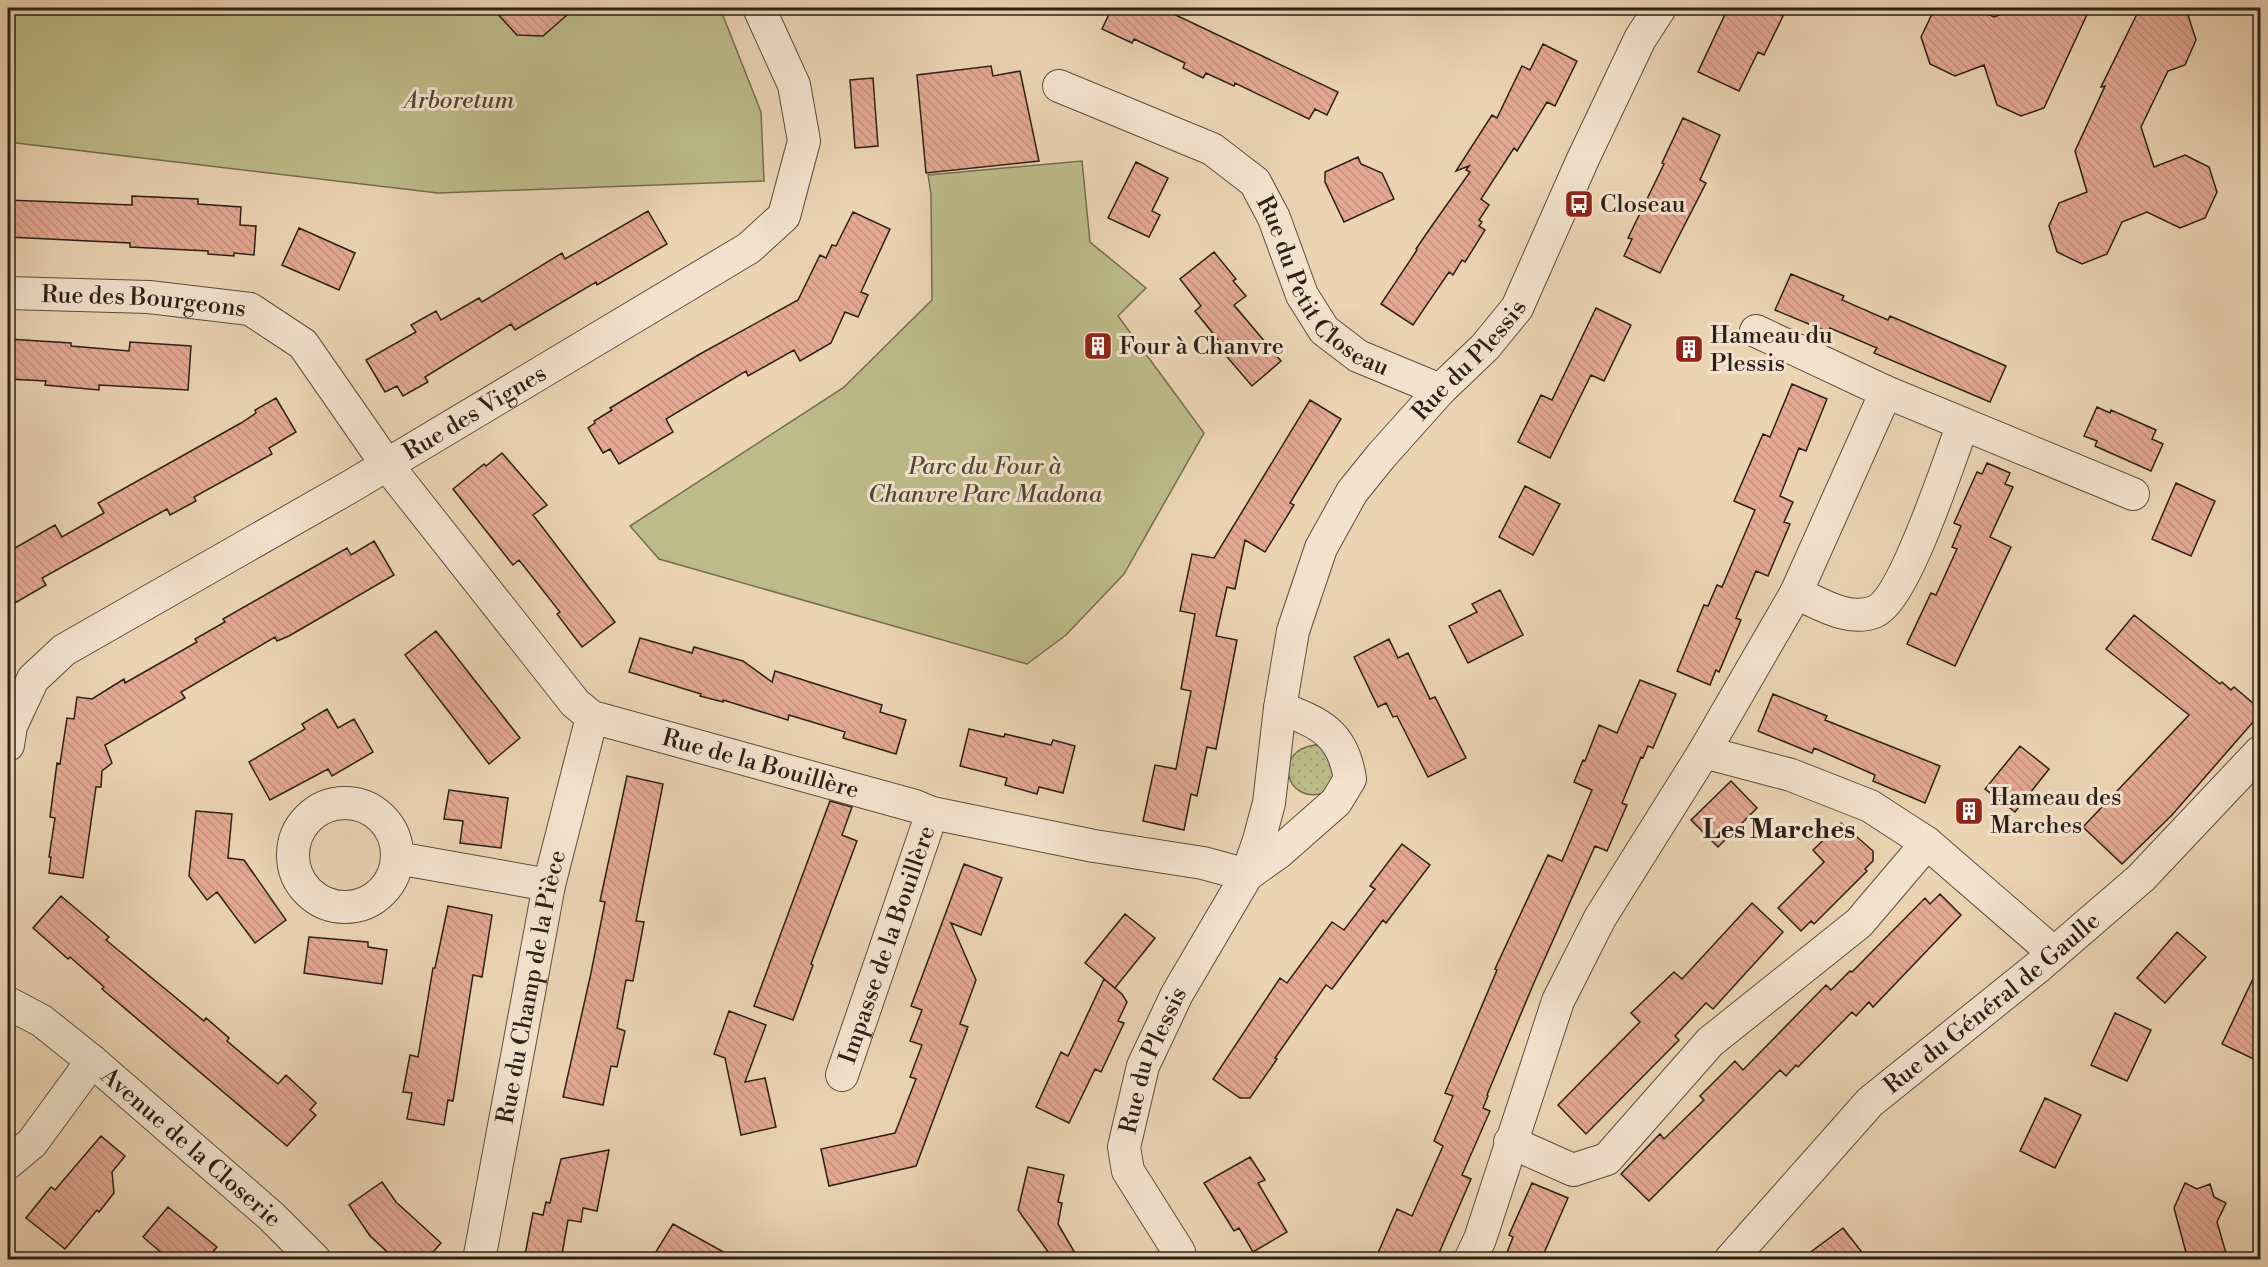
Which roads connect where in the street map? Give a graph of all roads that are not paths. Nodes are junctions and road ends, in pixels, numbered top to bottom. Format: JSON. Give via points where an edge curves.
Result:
{"nodes":[{"id":1,"x":759,"y":8,"type":"edge"},
{"id":2,"x":1660,"y":8,"type":"edge"},
{"id":3,"x":1059,"y":86,"type":"dead end"},
{"id":4,"x":8,"y":293,"type":"edge"},
{"id":5,"x":1756,"y":331,"type":"dead end"},
{"id":6,"x":1440,"y":390,"type":"junction"},
{"id":7,"x":1886,"y":392,"type":"junction"},
{"id":8,"x":1963,"y":424,"type":"junction"},
{"id":9,"x":387,"y":465,"type":"junction"},
{"id":10,"x":2133,"y":494,"type":"dead end"},
{"id":11,"x":1796,"y":593,"type":"junction"},
{"id":12,"x":1280,"y":708,"type":"junction"},
{"id":13,"x":592,"y":717,"type":"junction"},
{"id":14,"x":8,"y":745,"type":"edge"},
{"id":15,"x":1704,"y":752,"type":"junction"},
{"id":16,"x":2260,"y":752,"type":"edge"},
{"id":17,"x":932,"y":813,"type":"junction"},
{"id":18,"x":1927,"y":843,"type":"junction"},
{"id":19,"x":397,"y":858,"type":"dead end"},
{"id":20,"x":1247,"y":875,"type":"junction"},
{"id":21,"x":549,"y":885,"type":"junction"},
{"id":22,"x":2054,"y":953,"type":"junction"},
{"id":23,"x":8,"y":1003,"type":"edge"},
{"id":24,"x":92,"y":1061,"type":"junction"},
{"id":25,"x":842,"y":1075,"type":"dead end"},
{"id":26,"x":1510,"y":1142,"type":"junction"},
{"id":27,"x":8,"y":1163,"type":"edge"},
{"id":28,"x":1179,"y":1252,"type":"dead end"},
{"id":29,"x":315,"y":1260,"type":"edge"},
{"id":30,"x":479,"y":1260,"type":"edge"},
{"id":31,"x":1470,"y":1260,"type":"edge"},
{"id":32,"x":1730,"y":1260,"type":"edge"}],
"edges":[{"from":1,"to":9,"type":"street","name":"Rue des Vignes","via":[[794,85],[804,141],[784,216],[749,248]]},
{"from":2,"to":6,"type":"street","name":"Rue du Plessis","via":[[1630,59],[1517,308],[1485,347]]},
{"from":3,"to":6,"type":"street","name":"Rue du Petit Closeau","via":[[1212,149],[1255,182],[1274,218],[1302,295],[1324,330],[1358,356]]},
{"from":4,"to":9,"type":"street","name":"Rue des Bourgeons","via":[[149,297],[249,309],[303,344]]},
{"from":5,"to":7,"type":"street"},
{"from":6,"to":12,"type":"street","name":"Rue du Plessis","via":[[1352,492],[1321,548],[1293,631]]},
{"from":7,"to":8,"type":"street"},
{"from":7,"to":11,"type":"street"},
{"from":8,"to":10,"type":"street"},
{"from":8,"to":11,"type":"street","via":[[1908,567],[1890,599],[1874,612],[1846,614]]},
{"from":9,"to":13,"type":"street","name":"Rue de la Bouillère","via":[[568,694]]},
{"from":9,"to":14,"type":"street","name":"Rue des Vignes","via":[[64,650],[33,679],[10,726]]},
{"from":11,"to":15,"type":"street"},
{"from":12,"to":20,"type":"street","name":"Rue du Plessis","via":[[1269,803]]},
{"from":12,"to":20,"type":"street","name":"Rue du Plessis","via":[[1313,721],[1332,736],[1347,758],[1350,779],[1336,802]]},
{"from":13,"to":17,"type":"street","name":"Rue de la Bouillère"},
{"from":13,"to":21,"type":"street","name":"Rue du Champ de la Pièce"},
{"from":15,"to":18,"type":"street","via":[[1791,775],[1870,806]]},
{"from":15,"to":26,"type":"street","via":[[1600,918],[1558,1001]]},
{"from":16,"to":22,"type":"street","name":"Rue du Général de Gaulle","via":[[2141,878]]},
{"from":17,"to":20,"type":"street","name":"Rue de la Bouillère","via":[[1094,846],[1203,863]]},
{"from":17,"to":25,"type":"street","name":"Impasse de la Bouillère"},
{"from":18,"to":22,"type":"street"},
{"from":18,"to":26,"type":"street","via":[[1859,923],[1710,1042],[1608,1159],[1573,1170]]},
{"from":19,"to":21,"type":"street"},
{"from":20,"to":28,"type":"street","name":"Rue du Plessis","via":[[1177,994],[1143,1066],[1124,1147],[1128,1171]]},
{"from":21,"to":30,"type":"street","name":"Rue du Champ de la Pièce"},
{"from":22,"to":32,"type":"street","name":"Rue du Général de Gaulle","via":[[1870,1101]]},
{"from":23,"to":24,"type":"street","name":"Avenue de la Closerie","via":[[42,1022]]},
{"from":24,"to":27,"type":"street","name":"Avenue de la Closerie","via":[[32,1143]]},
{"from":24,"to":29,"type":"street","name":"Avenue de la Closerie","via":[[271,1216]]},
{"from":26,"to":31,"type":"street"}]}
